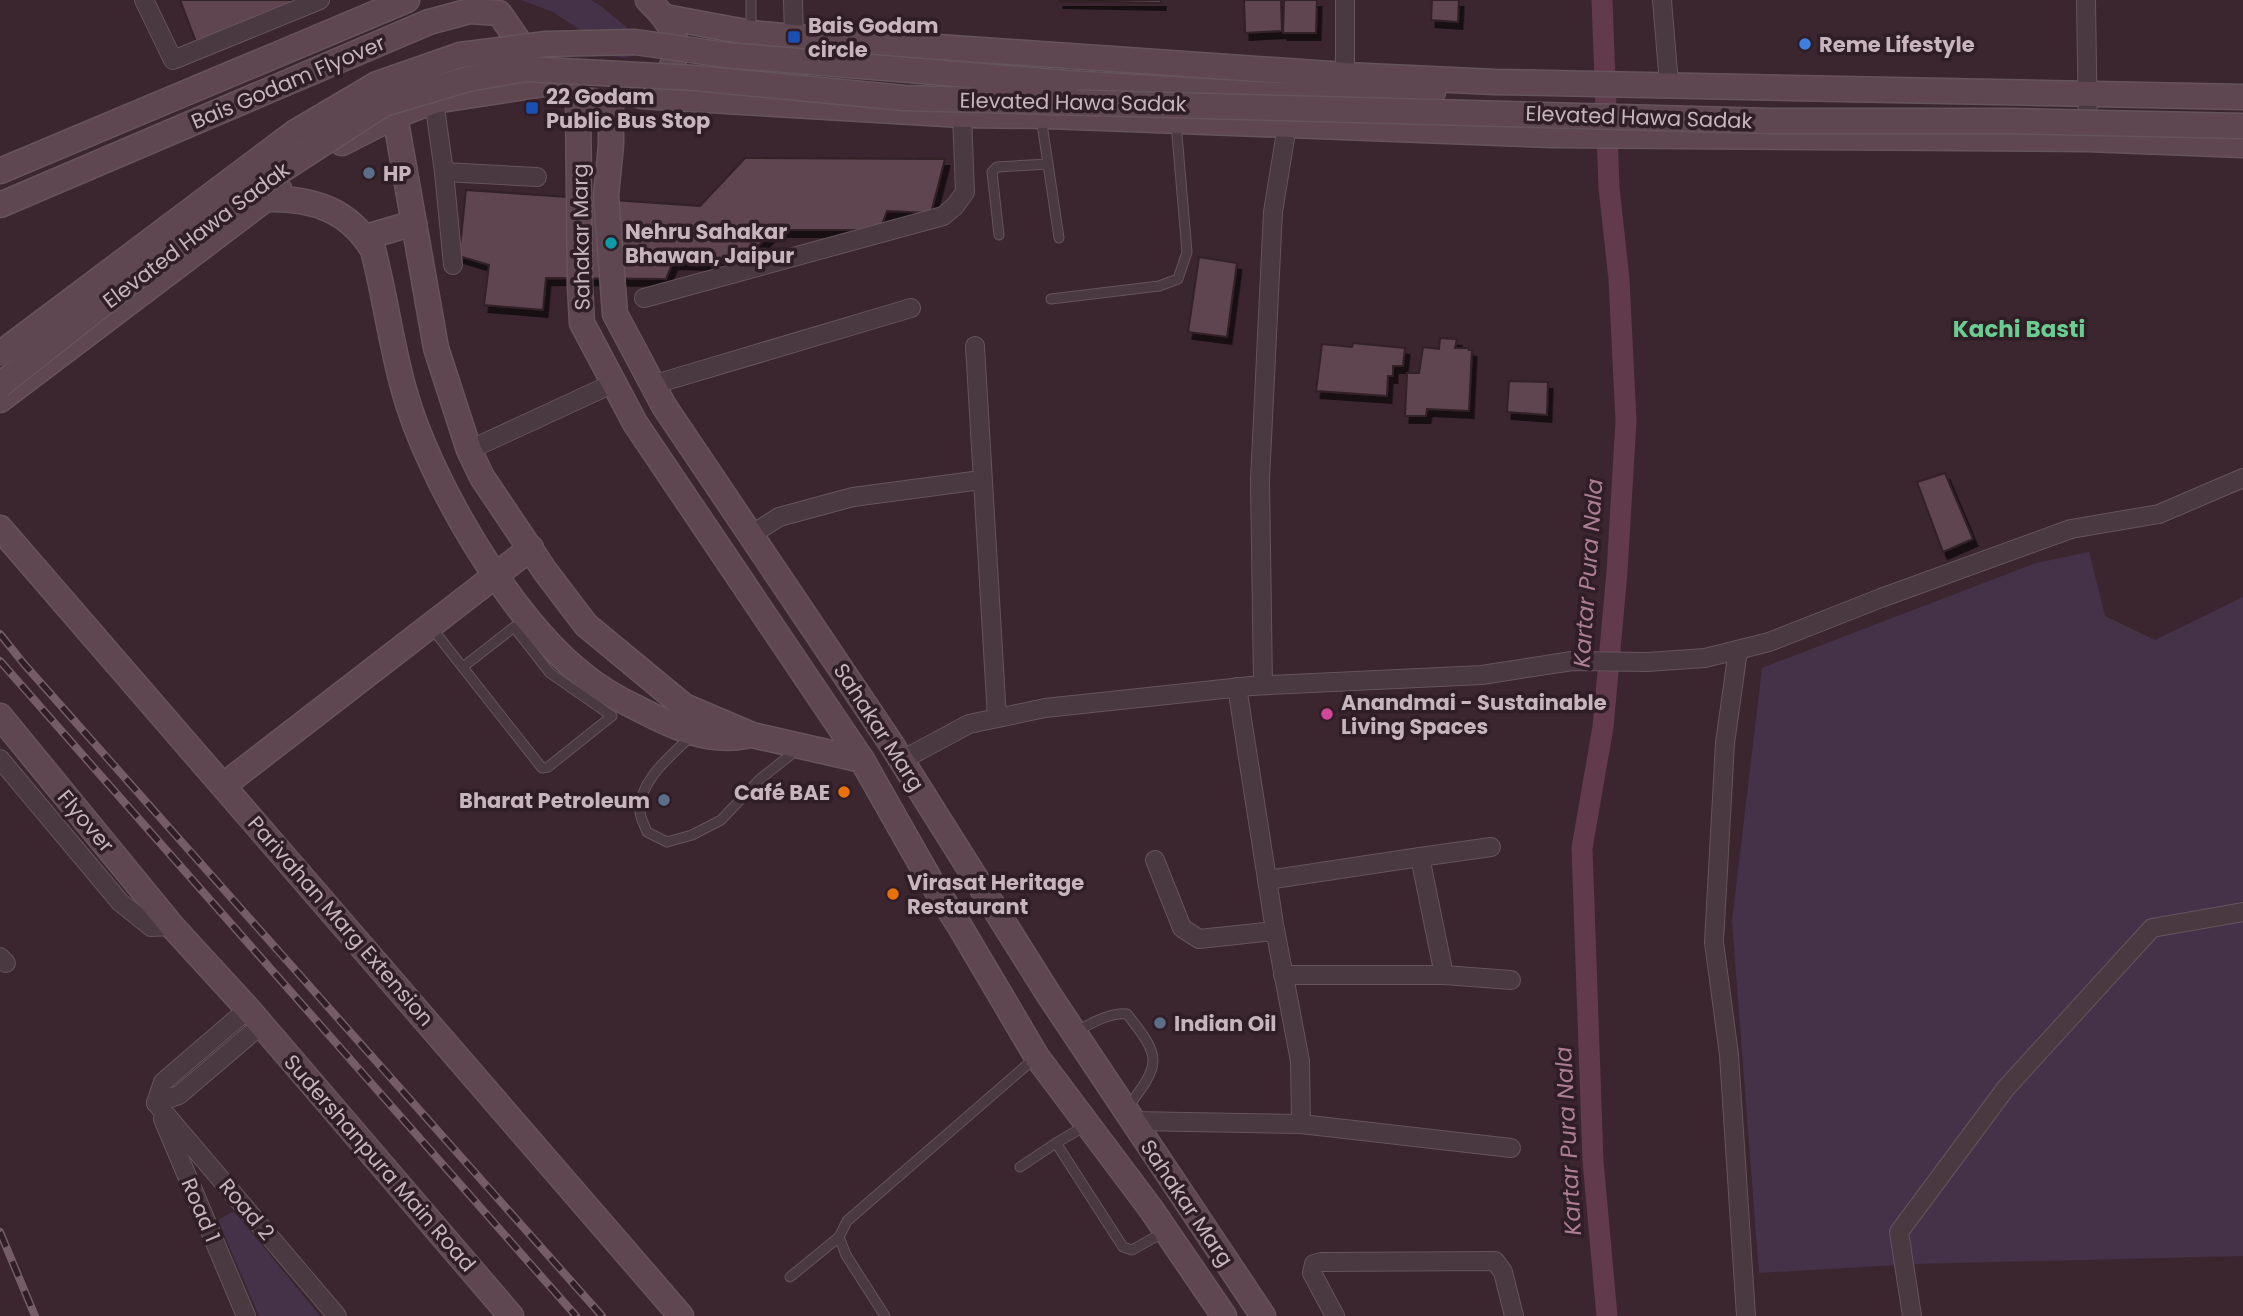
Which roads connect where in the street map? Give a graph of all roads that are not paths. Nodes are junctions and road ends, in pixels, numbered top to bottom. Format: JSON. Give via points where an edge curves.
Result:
{"nodes":[{"id":1,"x":144,"y":0,"type":"edge"},
{"id":2,"x":320,"y":0,"type":"edge"},
{"id":3,"x":407,"y":0,"type":"edge"},
{"id":4,"x":751,"y":0,"type":"edge"},
{"id":5,"x":793,"y":0,"type":"edge"},
{"id":6,"x":1345,"y":0,"type":"edge"},
{"id":7,"x":1662,"y":0,"type":"edge"},
{"id":8,"x":2086,"y":0,"type":"edge"},
{"id":9,"x":498,"y":6,"type":"edge"},
{"id":10,"x":657,"y":9,"type":"edge"},
{"id":11,"x":751,"y":33,"type":"junction"},
{"id":12,"x":794,"y":37,"type":"junction"},
{"id":13,"x":1345,"y":75,"type":"junction"},
{"id":14,"x":1495,"y":82,"type":"junction"},
{"id":15,"x":551,"y":83,"type":"junction"},
{"id":16,"x":1669,"y":84,"type":"junction"},
{"id":17,"x":2089,"y":93,"type":"junction"},
{"id":18,"x":641,"y":96,"type":"junction"},
{"id":19,"x":2243,"y":97,"type":"edge"},
{"id":20,"x":434,"y":101,"type":"junction"},
{"id":21,"x":579,"y":101,"type":"junction"},
{"id":22,"x":611,"y":102,"type":"junction"},
{"id":23,"x":962,"y":115,"type":"junction"},
{"id":24,"x":395,"y":116,"type":"junction"},
{"id":25,"x":1041,"y":116,"type":"junction"},
{"id":26,"x":1176,"y":121,"type":"junction"},
{"id":27,"x":1287,"y":126,"type":"junction"},
{"id":28,"x":2243,"y":126,"type":"edge"},
{"id":29,"x":2088,"y":139,"type":"junction"},
{"id":30,"x":2243,"y":145,"type":"edge"},
{"id":31,"x":1048,"y":164,"type":"junction"},
{"id":32,"x":0,"y":172,"type":"edge"},
{"id":33,"x":444,"y":172,"type":"junction"},
{"id":34,"x":537,"y":177,"type":"dead end"},
{"id":35,"x":268,"y":199,"type":"junction"},
{"id":36,"x":0,"y":205,"type":"edge"},
{"id":37,"x":414,"y":223,"type":"junction"},
{"id":38,"x":999,"y":235,"type":"dead end"},
{"id":39,"x":366,"y":237,"type":"junction"},
{"id":40,"x":1059,"y":238,"type":"dead end"},
{"id":41,"x":453,"y":265,"type":"dead end"},
{"id":42,"x":644,"y":298,"type":"dead end"},
{"id":43,"x":1051,"y":299,"type":"dead end"},
{"id":44,"x":911,"y":308,"type":"dead end"},
{"id":45,"x":975,"y":346,"type":"dead end"},
{"id":46,"x":0,"y":354,"type":"edge"},
{"id":47,"x":614,"y":383,"type":"junction"},
{"id":48,"x":0,"y":385,"type":"edge"},
{"id":49,"x":652,"y":385,"type":"junction"},
{"id":50,"x":0,"y":400,"type":"edge"},
{"id":51,"x":469,"y":450,"type":"junction"},
{"id":52,"x":2243,"y":478,"type":"edge"},
{"id":53,"x":981,"y":480,"type":"junction"},
{"id":54,"x":0,"y":528,"type":"edge"},
{"id":55,"x":751,"y":535,"type":"junction"},
{"id":56,"x":531,"y":548,"type":"junction"},
{"id":57,"x":496,"y":574,"type":"junction"},
{"id":58,"x":430,"y":625,"type":"junction"},
{"id":59,"x":1738,"y":650,"type":"junction"},
{"id":60,"x":463,"y":667,"type":"junction"},
{"id":61,"x":1264,"y":685,"type":"junction"},
{"id":62,"x":1237,"y":687,"type":"junction"},
{"id":63,"x":0,"y":716,"type":"edge"},
{"id":64,"x":997,"y":718,"type":"junction"},
{"id":65,"x":693,"y":734,"type":"junction"},
{"id":66,"x":752,"y":735,"type":"junction"},
{"id":67,"x":802,"y":746,"type":"junction"},
{"id":68,"x":862,"y":760,"type":"junction"},
{"id":69,"x":902,"y":760,"type":"junction"},
{"id":70,"x":1,"y":763,"type":"edge"},
{"id":71,"x":224,"y":785,"type":"junction"},
{"id":72,"x":1491,"y":847,"type":"dead end"},
{"id":73,"x":1420,"y":857,"type":"junction"},
{"id":74,"x":1155,"y":860,"type":"dead end"},
{"id":75,"x":1267,"y":880,"type":"junction"},
{"id":76,"x":2243,"y":912,"type":"edge"},
{"id":77,"x":172,"y":926,"type":"junction"},
{"id":78,"x":1275,"y":932,"type":"junction"},
{"id":79,"x":1283,"y":975,"type":"junction"},
{"id":80,"x":1444,"y":975,"type":"junction"},
{"id":81,"x":1511,"y":980,"type":"dead end"},
{"id":82,"x":255,"y":1017,"type":"junction"},
{"id":83,"x":1073,"y":1032,"type":"junction"},
{"id":84,"x":1037,"y":1057,"type":"junction"},
{"id":85,"x":156,"y":1103,"type":"junction"},
{"id":86,"x":1129,"y":1116,"type":"junction"},
{"id":87,"x":1301,"y":1124,"type":"junction"},
{"id":88,"x":1087,"y":1125,"type":"junction"},
{"id":89,"x":1056,"y":1143,"type":"junction"},
{"id":90,"x":1511,"y":1148,"type":"dead end"},
{"id":91,"x":1020,"y":1167,"type":"dead end"},
{"id":92,"x":1166,"y":1231,"type":"junction"},
{"id":93,"x":839,"y":1237,"type":"junction"},
{"id":94,"x":790,"y":1277,"type":"dead end"},
{"id":95,"x":246,"y":1316,"type":"edge"},
{"id":96,"x":337,"y":1316,"type":"edge"},
{"id":97,"x":512,"y":1316,"type":"edge"},
{"id":98,"x":681,"y":1316,"type":"edge"},
{"id":99,"x":885,"y":1316,"type":"edge"},
{"id":100,"x":1224,"y":1316,"type":"edge"},
{"id":101,"x":1263,"y":1316,"type":"edge"},
{"id":102,"x":1335,"y":1316,"type":"edge"},
{"id":103,"x":1514,"y":1316,"type":"edge"},
{"id":104,"x":1746,"y":1316,"type":"edge"},
{"id":105,"x":1912,"y":1316,"type":"edge"}],
"edges":[{"from":1,"to":2,"type":"street","via":[[173,60]]},
{"from":3,"to":32,"type":"main road","name":"Bais Godam Flyover"},
{"from":4,"to":11,"type":"lane"},
{"from":5,"to":12,"type":"street"},
{"from":6,"to":13,"type":"street"},
{"from":7,"to":16,"type":"street"},
{"from":8,"to":17,"type":"street"},
{"from":9,"to":15,"type":"main road","name":"Bais Godam Flyover"},
{"from":9,"to":36,"type":"main road","name":"Bais Godam Flyover","via":[[429,22]]},
{"from":10,"to":11,"type":"main road"},
{"from":10,"to":18,"type":"main road","via":[[675,41],[670,70],[661,86]]},
{"from":11,"to":12,"type":"main road"},
{"from":12,"to":13,"type":"main road"},
{"from":13,"to":14,"type":"main road"},
{"from":14,"to":16,"type":"main road"},
{"from":14,"to":46,"type":"main road","name":"Elevated Hawa Sadak","bridge":true,"via":[[1415,94],[1284,95],[1067,83],[726,55],[635,42],[545,44],[460,55],[377,84],[294,133]]},
{"from":15,"to":20,"type":"main road"},
{"from":15,"to":21,"type":"main road"},
{"from":16,"to":17,"type":"main road"},
{"from":17,"to":19,"type":"main road"},
{"from":17,"to":29,"type":"street"},
{"from":18,"to":22,"type":"main road"},
{"from":18,"to":23,"type":"main road"},
{"from":20,"to":24,"type":"main road"},
{"from":20,"to":33,"type":"street"},
{"from":21,"to":22,"type":"main road"},
{"from":21,"to":47,"type":"main road","name":"Sahakar Marg","via":[[582,323]]},
{"from":22,"to":49,"type":"main road","name":"Sahakar Marg","via":[[606,195],[615,314]]},
{"from":23,"to":25,"type":"main road"},
{"from":23,"to":42,"type":"street","via":[[965,192],[943,216]]},
{"from":24,"to":35,"type":"main road","via":[[310,162]]},
{"from":24,"to":37,"type":"main road"},
{"from":25,"to":26,"type":"main road"},
{"from":25,"to":31,"type":"lane"},
{"from":26,"to":27,"type":"main road"},
{"from":26,"to":43,"type":"lane","via":[[1187,252],[1178,279],[1159,286]]},
{"from":27,"to":29,"type":"main road","via":[[1553,135]]},
{"from":27,"to":61,"type":"street","via":[[1273,212],[1260,480]]},
{"from":28,"to":48,"type":"main road","name":"Elevated Hawa Sadak","bridge":true,"via":[[1772,121],[904,98],[695,78],[526,69],[468,79],[384,104],[232,202]]},
{"from":29,"to":30,"type":"main road"},
{"from":31,"to":38,"type":"lane","via":[[997,167],[992,172]]},
{"from":31,"to":40,"type":"lane"},
{"from":33,"to":34,"type":"street"},
{"from":33,"to":41,"type":"street"},
{"from":35,"to":39,"type":"main road","via":[[318,203],[344,216]]},
{"from":35,"to":50,"type":"main road"},
{"from":37,"to":39,"type":"main road"},
{"from":37,"to":51,"type":"main road","via":[[436,348]]},
{"from":39,"to":57,"type":"main road","via":[[418,433],[462,523]]},
{"from":44,"to":49,"type":"street"},
{"from":45,"to":53,"type":"street"},
{"from":47,"to":51,"type":"street"},
{"from":47,"to":68,"type":"main road","name":"Sahakar Marg","via":[[635,423]]},
{"from":49,"to":55,"type":"main road","name":"Sahakar Marg"},
{"from":51,"to":56,"type":"main road"},
{"from":52,"to":59,"type":"street","via":[[2159,514],[2071,529]]},
{"from":53,"to":55,"type":"street","via":[[853,497],[779,517]]},
{"from":53,"to":64,"type":"street"},
{"from":54,"to":71,"type":"main road","name":"Parivahan Marg Extension"},
{"from":55,"to":69,"type":"main road","name":"Sahakar Marg"},
{"from":56,"to":57,"type":"main road"},
{"from":56,"to":66,"type":"main road","via":[[586,625],[684,706]]},
{"from":57,"to":58,"type":"main road"},
{"from":57,"to":65,"type":"main road","via":[[536,630],[580,673],[609,694]]},
{"from":58,"to":60,"type":"lane"},
{"from":58,"to":71,"type":"main road"},
{"from":59,"to":61,"type":"street","via":[[1705,658],[1647,662],[1572,661],[1482,676]]},
{"from":59,"to":104,"type":"street","via":[[1725,743],[1714,942],[1729,1055]]},
{"from":60,"to":60,"type":"lane","via":[[542,768],[612,716],[550,673],[514,627]]},
{"from":61,"to":62,"type":"street"},
{"from":62,"to":64,"type":"street","via":[[1045,708]]},
{"from":62,"to":75,"type":"street"},
{"from":63,"to":77,"type":"main road","name":"Flyover"},
{"from":64,"to":69,"type":"street","via":[[969,724]]},
{"from":65,"to":66,"type":"main road","via":[[732,739]]},
{"from":65,"to":67,"type":"lane","via":[[657,769],[644,792],[640,812],[647,832],[667,842],[721,820],[760,779]]},
{"from":66,"to":67,"type":"main road"},
{"from":67,"to":68,"type":"main road"},
{"from":68,"to":84,"type":"main road","name":"Sahakar Marg"},
{"from":69,"to":83,"type":"main road","name":"Sahakar Marg"},
{"from":70,"to":77,"type":"street","via":[[120,902],[151,927]]},
{"from":71,"to":98,"type":"main road","name":"Parivahan Marg Extension"},
{"from":72,"to":73,"type":"street"},
{"from":73,"to":75,"type":"street"},
{"from":73,"to":80,"type":"street"},
{"from":74,"to":78,"type":"street","via":[[1182,928],[1199,939]]},
{"from":75,"to":78,"type":"street"},
{"from":76,"to":105,"type":"street","via":[[2152,928],[2006,1088],[1899,1232]]},
{"from":77,"to":82,"type":"main road","name":"Sudershanpura Main Road"},
{"from":78,"to":79,"type":"street"},
{"from":79,"to":80,"type":"street"},
{"from":79,"to":87,"type":"street","via":[[1300,1061]]},
{"from":80,"to":81,"type":"street"},
{"from":82,"to":85,"type":"street","via":[[179,1095]]},
{"from":82,"to":97,"type":"main road","name":"Sudershanpura Main Road"},
{"from":83,"to":86,"type":"main road","name":"Sahakar Marg"},
{"from":83,"to":86,"type":"lane","via":[[1123,1013],[1147,1043],[1154,1056],[1153,1070]]},
{"from":84,"to":88,"type":"main road","name":"Sahakar Marg"},
{"from":84,"to":93,"type":"lane","via":[[847,1221]]},
{"from":85,"to":95,"type":"street","name":"Road 1"},
{"from":85,"to":96,"type":"street","name":"Road 2"},
{"from":86,"to":87,"type":"street"},
{"from":86,"to":101,"type":"main road","name":"Sahakar Marg"},
{"from":87,"to":90,"type":"street"},
{"from":88,"to":89,"type":"lane"},
{"from":88,"to":92,"type":"main road","name":"Sahakar Marg"},
{"from":89,"to":91,"type":"lane"},
{"from":89,"to":92,"type":"lane","via":[[1123,1247],[1132,1250]]},
{"from":92,"to":100,"type":"main road","name":"Sahakar Marg"},
{"from":93,"to":94,"type":"lane"},
{"from":93,"to":99,"type":"lane"},
{"from":102,"to":103,"type":"street","via":[[1312,1273],[1314,1264],[1495,1261],[1503,1272]]}]}
